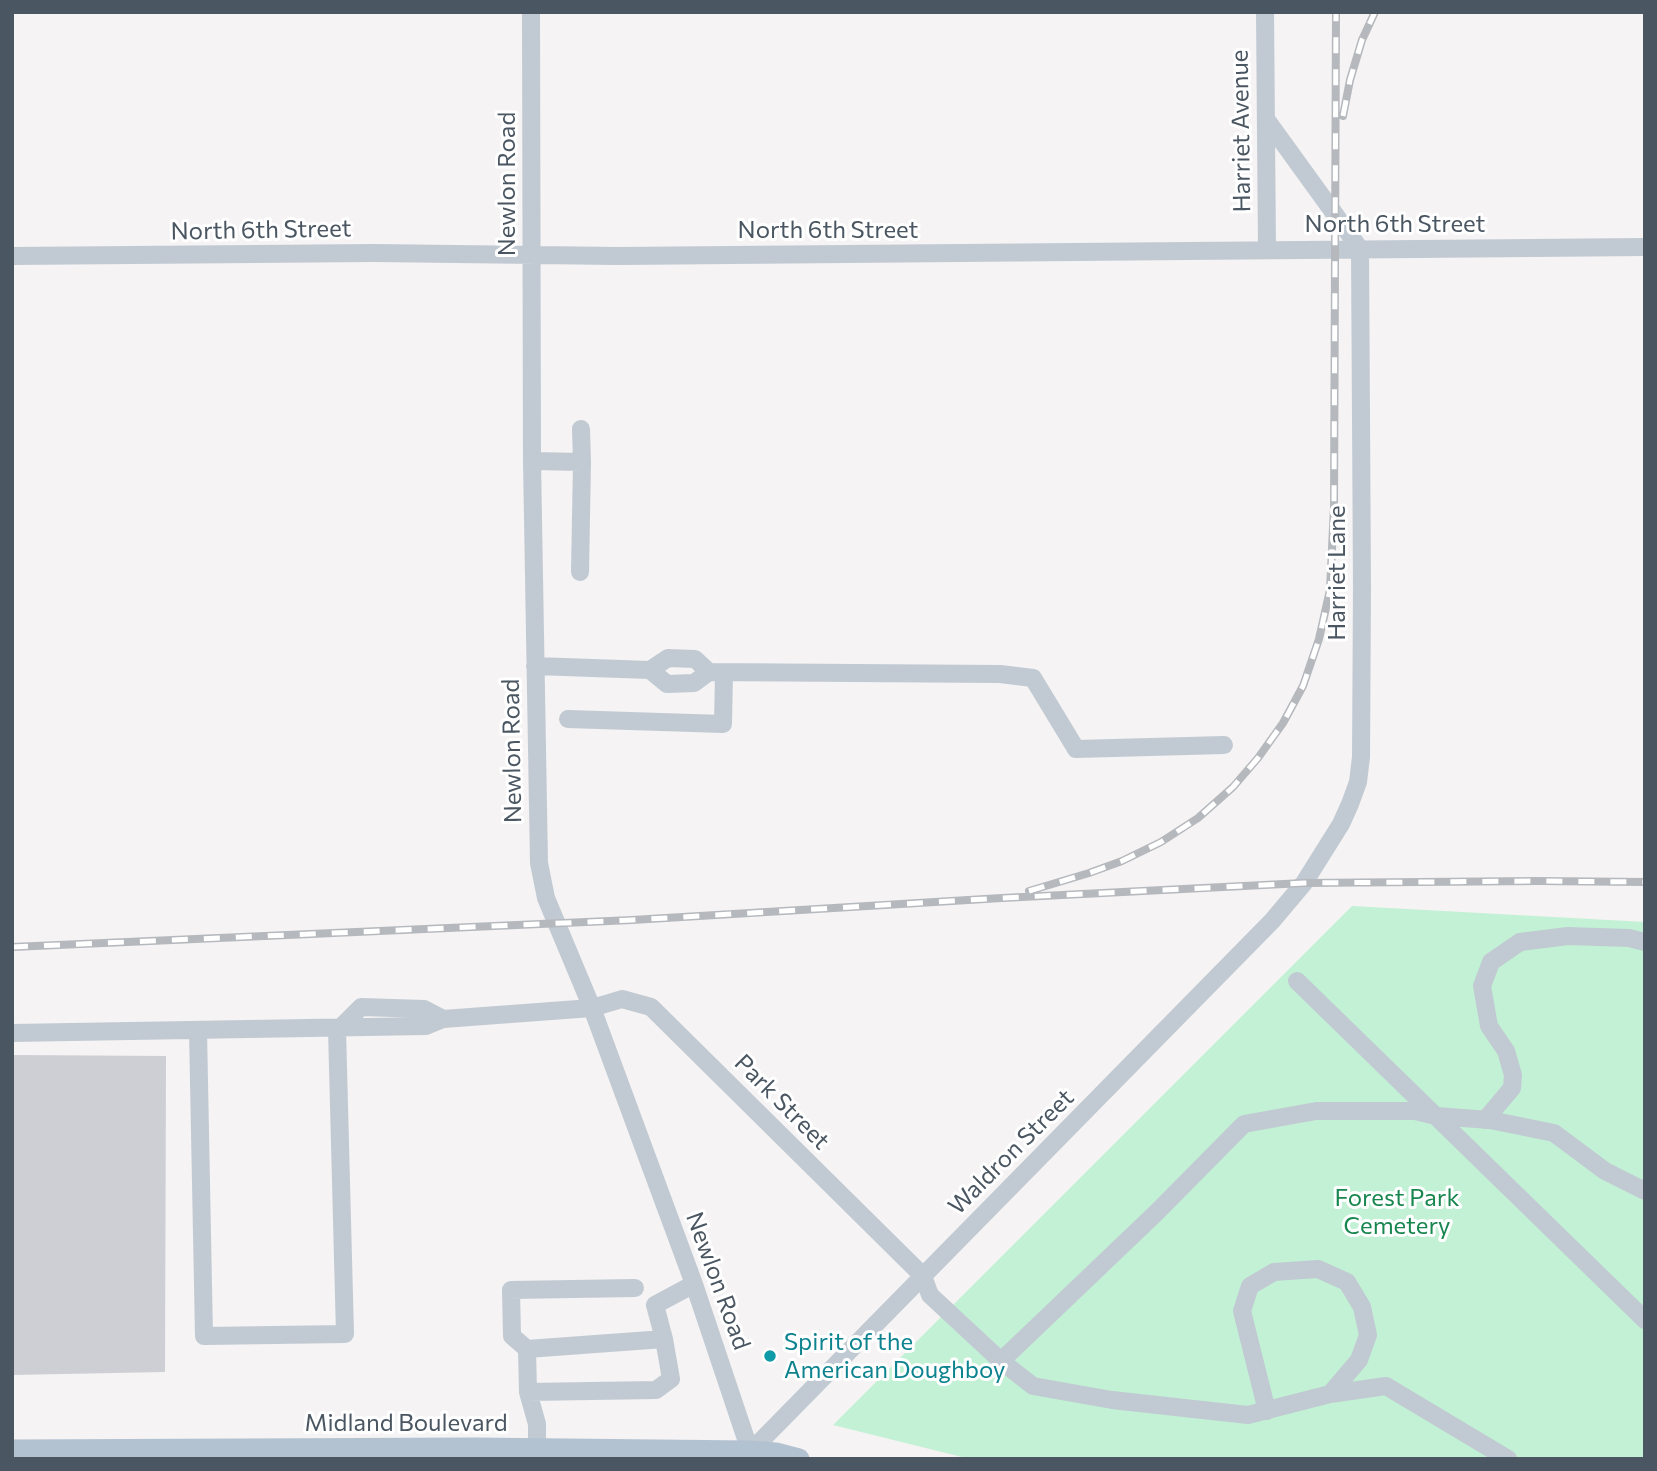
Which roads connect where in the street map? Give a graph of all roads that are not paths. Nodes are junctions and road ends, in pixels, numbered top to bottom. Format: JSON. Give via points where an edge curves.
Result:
{"nodes":[{"id":1,"x":531,"y":12,"type":"edge"},
{"id":2,"x":1265,"y":12,"type":"edge"},
{"id":3,"x":1266,"y":119,"type":"junction"},
{"id":4,"x":1645,"y":247,"type":"edge"},
{"id":5,"x":1360,"y":249,"type":"junction"},
{"id":6,"x":1267,"y":250,"type":"junction"},
{"id":7,"x":532,"y":254,"type":"junction"},
{"id":8,"x":12,"y":256,"type":"edge"},
{"id":9,"x":581,"y":429,"type":"dead end"},
{"id":10,"x":532,"y":461,"type":"junction"},
{"id":11,"x":582,"y":461,"type":"junction"},
{"id":12,"x":580,"y":572,"type":"dead end"},
{"id":13,"x":535,"y":666,"type":"junction"},
{"id":14,"x":650,"y":670,"type":"junction"},
{"id":15,"x":716,"y":672,"type":"junction"},
{"id":16,"x":568,"y":719,"type":"dead end"},
{"id":17,"x":1224,"y":745,"type":"dead end"},
{"id":18,"x":1304,"y":883,"type":"joint"},
{"id":19,"x":1645,"y":942,"type":"edge"},
{"id":20,"x":1297,"y":981,"type":"dead end"},
{"id":21,"x":592,"y":1008,"type":"junction"},
{"id":22,"x":338,"y":1029,"type":"junction"},
{"id":23,"x":198,"y":1030,"type":"junction"},
{"id":24,"x":12,"y":1033,"type":"edge"},
{"id":25,"x":1436,"y":1116,"type":"junction"},
{"id":26,"x":1485,"y":1120,"type":"junction"},
{"id":27,"x":1645,"y":1191,"type":"edge"},
{"id":28,"x":923,"y":1276,"type":"junction"},
{"id":29,"x":694,"y":1284,"type":"junction"},
{"id":30,"x":655,"y":1305,"type":"junction"},
{"id":31,"x":1645,"y":1320,"type":"edge"},
{"id":32,"x":664,"y":1339,"type":"junction"},
{"id":33,"x":527,"y":1349,"type":"junction"},
{"id":34,"x":1001,"y":1361,"type":"junction"},
{"id":35,"x":528,"y":1392,"type":"junction"},
{"id":36,"x":1330,"y":1394,"type":"junction"},
{"id":37,"x":1267,"y":1411,"type":"junction"},
{"id":38,"x":537,"y":1449,"type":"junction"},
{"id":39,"x":12,"y":1450,"type":"edge"},
{"id":40,"x":151,"y":1454,"type":"edge"},
{"id":41,"x":747,"y":1455,"type":"edge"},
{"id":42,"x":799,"y":1459,"type":"edge"},
{"id":43,"x":1508,"y":1459,"type":"edge"}],
"edges":[{"from":1,"to":7,"type":"street","name":"Newlon Road"},
{"from":2,"to":3,"type":"street","name":"Harriet Avenue"},
{"from":3,"to":5,"type":"street"},
{"from":3,"to":6,"type":"street","name":"Harriet Avenue"},
{"from":4,"to":5,"type":"street","name":"North 6th Street"},
{"from":5,"to":6,"type":"street","name":"North 6th Street"},
{"from":5,"to":18,"type":"street","name":"Harriet Lane","via":[[1360,769],[1341,824]]},
{"from":6,"to":7,"type":"street","name":"North 6th Street"},
{"from":7,"to":8,"type":"street","name":"North 6th Street"},
{"from":7,"to":10,"type":"street","name":"Newlon Road"},
{"from":9,"to":11,"type":"street"},
{"from":10,"to":11,"type":"street"},
{"from":10,"to":13,"type":"street","name":"Newlon Road"},
{"from":11,"to":12,"type":"street"},
{"from":13,"to":14,"type":"street"},
{"from":13,"to":21,"type":"street","name":"Newlon Road","via":[[539,863],[556,924]]},
{"from":14,"to":15,"type":"street","via":[[668,658],[695,659]]},
{"from":14,"to":15,"type":"street","via":[[667,684],[694,683]]},
{"from":15,"to":16,"type":"street","via":[[723,724]]},
{"from":15,"to":17,"type":"street","via":[[1033,678],[1076,749]]},
{"from":18,"to":28,"type":"street","name":"Waldron Street","via":[[1214,982]]},
{"from":19,"to":26,"type":"street","via":[[1568,936],[1520,942],[1491,962],[1482,986],[1489,1026],[1506,1051],[1513,1075],[1512,1088]]},
{"from":20,"to":25,"type":"street"},
{"from":21,"to":22,"type":"street","name":"Park Street"},
{"from":21,"to":28,"type":"street","name":"Park Street","via":[[622,999],[651,1007]]},
{"from":21,"to":29,"type":"street","name":"Newlon Road"},
{"from":22,"to":23,"type":"street","name":"Park Street"},
{"from":22,"to":23,"type":"street","via":[[345,1334],[215,1336],[204,1336]]},
{"from":23,"to":24,"type":"street","name":"Park Street"},
{"from":25,"to":26,"type":"street"},
{"from":25,"to":31,"type":"street"},
{"from":25,"to":34,"type":"street","via":[[1415,1111],[1316,1111],[1244,1124]]},
{"from":26,"to":27,"type":"street","via":[[1554,1133],[1605,1171]]},
{"from":28,"to":34,"type":"street","name":"Park Street","via":[[930,1295]]},
{"from":28,"to":41,"type":"street","name":"Waldron Street"},
{"from":29,"to":30,"type":"street"},
{"from":29,"to":41,"type":"street","name":"Newlon Road"},
{"from":30,"to":32,"type":"street"},
{"from":30,"to":33,"type":"street","via":[[633,1281],[511,1290],[512,1336]]},
{"from":32,"to":33,"type":"street"},
{"from":32,"to":35,"type":"street","via":[[671,1379],[656,1391]]},
{"from":33,"to":35,"type":"street"},
{"from":34,"to":37,"type":"street","name":"Park Street","via":[[1033,1386],[1248,1415]]},
{"from":35,"to":38,"type":"street","via":[[537,1424]]},
{"from":36,"to":37,"type":"street"},
{"from":36,"to":37,"type":"street","via":[[1359,1360],[1368,1335],[1362,1307],[1347,1282],[1318,1269],[1274,1272],[1250,1286],[1242,1311]]},
{"from":36,"to":43,"type":"street","via":[[1386,1386]]},
{"from":38,"to":40,"type":"main road","name":"Midland Boulevard"},
{"from":38,"to":41,"type":"main road","name":"Midland Boulevard"},
{"from":39,"to":40,"type":"main road","name":"Midland Boulevard"},
{"from":41,"to":42,"type":"main road","name":"Midland Boulevard","via":[[776,1453]]}]}
